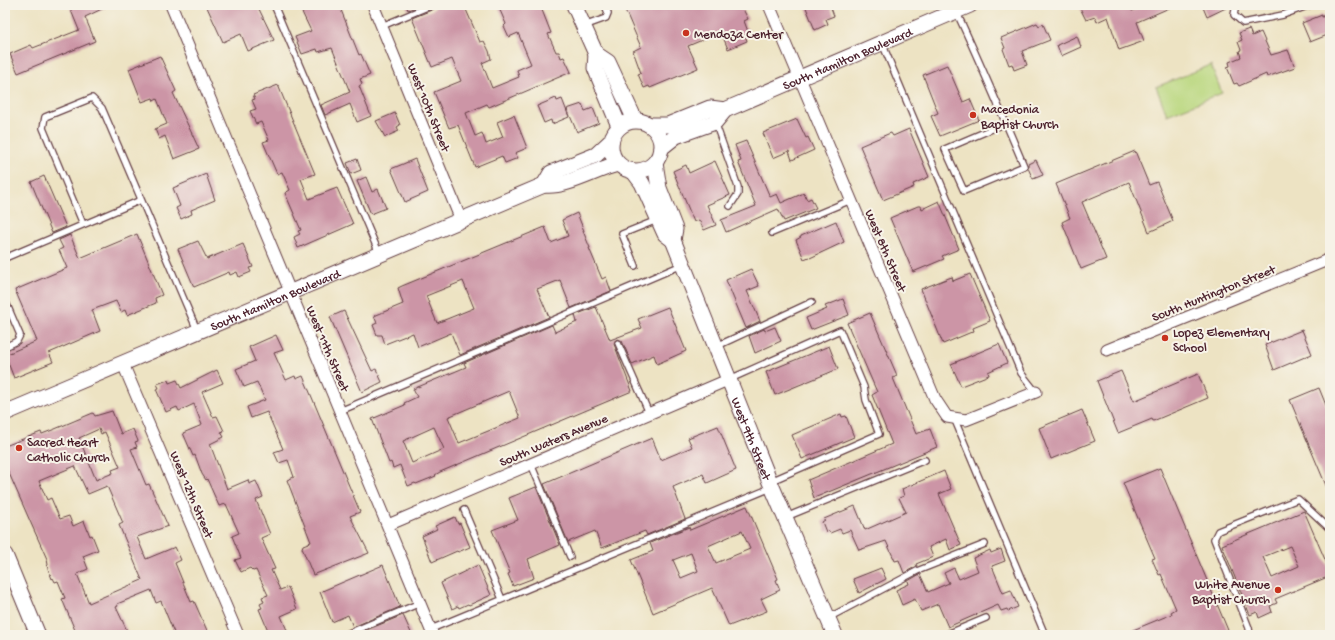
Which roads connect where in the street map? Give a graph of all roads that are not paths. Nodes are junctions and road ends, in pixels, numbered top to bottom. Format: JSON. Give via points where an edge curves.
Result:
{"nodes":[{"id":1,"x":171,"y":5,"type":"edge"},
{"id":2,"x":274,"y":5,"type":"edge"},
{"id":3,"x":373,"y":5,"type":"edge"},
{"id":4,"x":432,"y":5,"type":"edge"},
{"id":5,"x":574,"y":5,"type":"edge"},
{"id":6,"x":605,"y":5,"type":"edge"},
{"id":7,"x":768,"y":5,"type":"edge"},
{"id":8,"x":1236,"y":5,"type":"edge"},
{"id":9,"x":1310,"y":5,"type":"edge"},
{"id":10,"x":966,"y":7,"type":"edge"},
{"id":11,"x":382,"y":26,"type":"junction"},
{"id":12,"x":584,"y":26,"type":"junction"},
{"id":13,"x":882,"y":43,"type":"junction"},
{"id":14,"x":596,"y":54,"type":"junction"},
{"id":15,"x":799,"y":79,"type":"junction"},
{"id":16,"x":725,"y":110,"type":"junction"},
{"id":17,"x":635,"y":120,"type":"junction"},
{"id":18,"x":715,"y":122,"type":"junction"},
{"id":19,"x":1006,"y":123,"type":"junction"},
{"id":20,"x":651,"y":125,"type":"junction"},
{"id":21,"x":619,"y":126,"type":"junction"},
{"id":22,"x":611,"y":141,"type":"junction"},
{"id":23,"x":661,"y":148,"type":"junction"},
{"id":24,"x":655,"y":163,"type":"junction"},
{"id":25,"x":618,"y":164,"type":"junction"},
{"id":26,"x":632,"y":171,"type":"junction"},
{"id":27,"x":544,"y":185,"type":"junction"},
{"id":28,"x":141,"y":200,"type":"junction"},
{"id":29,"x":850,"y":200,"type":"junction"},
{"id":30,"x":730,"y":206,"type":"dead end"},
{"id":31,"x":659,"y":219,"type":"junction"},
{"id":32,"x":461,"y":220,"type":"junction"},
{"id":33,"x":83,"y":224,"type":"junction"},
{"id":34,"x":772,"y":233,"type":"dead end"},
{"id":35,"x":674,"y":240,"type":"junction"},
{"id":36,"x":380,"y":255,"type":"junction"},
{"id":37,"x":5,"y":258,"type":"edge"},
{"id":38,"x":1330,"y":259,"type":"edge"},
{"id":39,"x":683,"y":265,"type":"junction"},
{"id":40,"x":635,"y":266,"type":"dead end"},
{"id":41,"x":292,"y":294,"type":"junction"},
{"id":42,"x":5,"y":300,"type":"edge"},
{"id":43,"x":812,"y":302,"type":"dead end"},
{"id":44,"x":198,"y":332,"type":"junction"},
{"id":45,"x":618,"y":343,"type":"dead end"},
{"id":46,"x":717,"y":346,"type":"junction"},
{"id":47,"x":5,"y":347,"type":"edge"},
{"id":48,"x":1107,"y":350,"type":"dead end"},
{"id":49,"x":122,"y":364,"type":"junction"},
{"id":50,"x":730,"y":379,"type":"junction"},
{"id":51,"x":1036,"y":392,"type":"joint"},
{"id":52,"x":340,"y":411,"type":"junction"},
{"id":53,"x":649,"y":413,"type":"junction"},
{"id":54,"x":5,"y":414,"type":"edge"},
{"id":55,"x":954,"y":418,"type":"junction"},
{"id":56,"x":924,"y":460,"type":"dead end"},
{"id":57,"x":531,"y":463,"type":"junction"},
{"id":58,"x":772,"y":484,"type":"junction"},
{"id":59,"x":464,"y":510,"type":"dead end"},
{"id":60,"x":786,"y":517,"type":"junction"},
{"id":61,"x":388,"y":525,"type":"junction"},
{"id":62,"x":1330,"y":529,"type":"edge"},
{"id":63,"x":985,"y":544,"type":"dead end"},
{"id":64,"x":5,"y":555,"type":"edge"},
{"id":65,"x":570,"y":556,"type":"dead end"},
{"id":66,"x":502,"y":599,"type":"junction"},
{"id":67,"x":420,"y":603,"type":"junction"},
{"id":68,"x":986,"y":618,"type":"dead end"},
{"id":69,"x":828,"y":619,"type":"junction"},
{"id":70,"x":432,"y":632,"type":"edge"},
{"id":71,"x":349,"y":633,"type":"dead end"},
{"id":72,"x":38,"y":635,"type":"edge"},
{"id":73,"x":238,"y":635,"type":"edge"},
{"id":74,"x":835,"y":635,"type":"edge"},
{"id":75,"x":945,"y":635,"type":"edge"},
{"id":76,"x":1045,"y":635,"type":"edge"},
{"id":77,"x":1250,"y":635,"type":"edge"}],
"edges":[{"from":1,"to":41,"type":"street","name":"West 11th Street"},
{"from":2,"to":36,"type":"lane"},
{"from":3,"to":11,"type":"street","name":"West 10th Street"},
{"from":4,"to":11,"type":"lane"},
{"from":5,"to":12,"type":"street"},
{"from":6,"to":12,"type":"lane","via":[[608,13],[606,18]]},
{"from":7,"to":15,"type":"street","name":"West 8th Street"},
{"from":8,"to":9,"type":"lane","via":[[1234,16],[1243,23],[1283,15]]},
{"from":10,"to":13,"type":"street","name":"South Hamilton Boulevard"},
{"from":10,"to":19,"type":"lane"},
{"from":11,"to":32,"type":"street","name":"West 10th Street"},
{"from":12,"to":14,"type":"street"},
{"from":13,"to":15,"type":"street","name":"South Hamilton Boulevard"},
{"from":13,"to":51,"type":"lane","via":[[1021,373]]},
{"from":14,"to":17,"type":"street","via":[[608,62]]},
{"from":14,"to":21,"type":"street","via":[[595,68]]},
{"from":15,"to":16,"type":"street","name":"South Hamilton Boulevard"},
{"from":15,"to":29,"type":"street","name":"West 8th Street"},
{"from":16,"to":18,"type":"street","name":"South Hamilton Boulevard"},
{"from":16,"to":20,"type":"street","name":"South Hamilton Boulevard","via":[[710,108],[668,125]]},
{"from":17,"to":20,"type":"street"},
{"from":17,"to":21,"type":"street"},
{"from":18,"to":23,"type":"street","via":[[676,136]]},
{"from":18,"to":30,"type":"lane","via":[[738,190],[736,199]]},
{"from":19,"to":19,"type":"lane","via":[[1024,166],[964,191],[945,149]]},
{"from":20,"to":23,"type":"street","via":[[661,139]]},
{"from":21,"to":22,"type":"street"},
{"from":22,"to":25,"type":"street","via":[[613,157]]},
{"from":22,"to":27,"type":"street","name":"South Hamilton Boulevard","via":[[596,155],[551,173]]},
{"from":23,"to":24,"type":"street","via":[[660,156]]},
{"from":24,"to":26,"type":"street","via":[[648,168]]},
{"from":24,"to":35,"type":"street","name":"West 9th Street","via":[[659,188],[675,229]]},
{"from":25,"to":26,"type":"street"},
{"from":25,"to":27,"type":"street","name":"South Hamilton Boulevard","via":[[555,187]]},
{"from":26,"to":31,"type":"street","name":"West 9th Street","via":[[642,183]]},
{"from":27,"to":32,"type":"street","name":"South Hamilton Boulevard"},
{"from":28,"to":33,"type":"lane"},
{"from":28,"to":33,"type":"lane","via":[[102,108],[92,98],[45,117],[42,128]]},
{"from":28,"to":44,"type":"lane"},
{"from":29,"to":34,"type":"lane"},
{"from":29,"to":55,"type":"street","name":"West 8th Street","via":[[935,398],[947,417]]},
{"from":31,"to":35,"type":"street","name":"West 9th Street","via":[[665,234]]},
{"from":31,"to":40,"type":"lane","via":[[622,234]]},
{"from":32,"to":36,"type":"street","name":"South Hamilton Boulevard"},
{"from":33,"to":37,"type":"lane"},
{"from":35,"to":39,"type":"street","name":"West 9th Street"},
{"from":36,"to":41,"type":"street","name":"South Hamilton Boulevard"},
{"from":38,"to":48,"type":"street","name":"South Huntington Street"},
{"from":39,"to":46,"type":"street","name":"West 9th Street"},
{"from":39,"to":52,"type":"lane"},
{"from":41,"to":44,"type":"street","name":"South Hamilton Boulevard"},
{"from":41,"to":52,"type":"street","name":"West 11th Street"},
{"from":42,"to":47,"type":"lane","via":[[20,335],[17,341]]},
{"from":43,"to":46,"type":"lane"},
{"from":44,"to":49,"type":"street","name":"South Hamilton Boulevard"},
{"from":45,"to":53,"type":"lane"},
{"from":46,"to":50,"type":"street","name":"West 9th Street"},
{"from":49,"to":54,"type":"street","name":"South Hamilton Boulevard"},
{"from":49,"to":73,"type":"street","name":"West 12th Street"},
{"from":50,"to":53,"type":"street","name":"South Waters Avenue"},
{"from":50,"to":58,"type":"street","name":"West 9th Street"},
{"from":50,"to":58,"type":"lane","via":[[840,330],[864,387],[866,400],[879,434]]},
{"from":51,"to":55,"type":"street","via":[[966,420]]},
{"from":52,"to":61,"type":"street","name":"West 11th Street"},
{"from":53,"to":57,"type":"street","name":"South Waters Avenue"},
{"from":55,"to":76,"type":"lane"},
{"from":56,"to":60,"type":"lane"},
{"from":57,"to":61,"type":"street","name":"South Waters Avenue"},
{"from":57,"to":65,"type":"lane"},
{"from":58,"to":60,"type":"street","name":"West 9th Street"},
{"from":58,"to":66,"type":"lane"},
{"from":59,"to":66,"type":"lane"},
{"from":60,"to":69,"type":"street","name":"West 9th Street"},
{"from":61,"to":67,"type":"street","name":"West 11th Street"},
{"from":62,"to":77,"type":"lane","via":[[1298,499],[1218,530],[1214,539]]},
{"from":63,"to":69,"type":"lane","via":[[917,571]]},
{"from":64,"to":72,"type":"street"},
{"from":66,"to":70,"type":"lane"},
{"from":67,"to":70,"type":"street","name":"West 11th Street"},
{"from":67,"to":71,"type":"lane"},
{"from":68,"to":75,"type":"lane"},
{"from":69,"to":74,"type":"street","name":"West 9th Street"}]}
